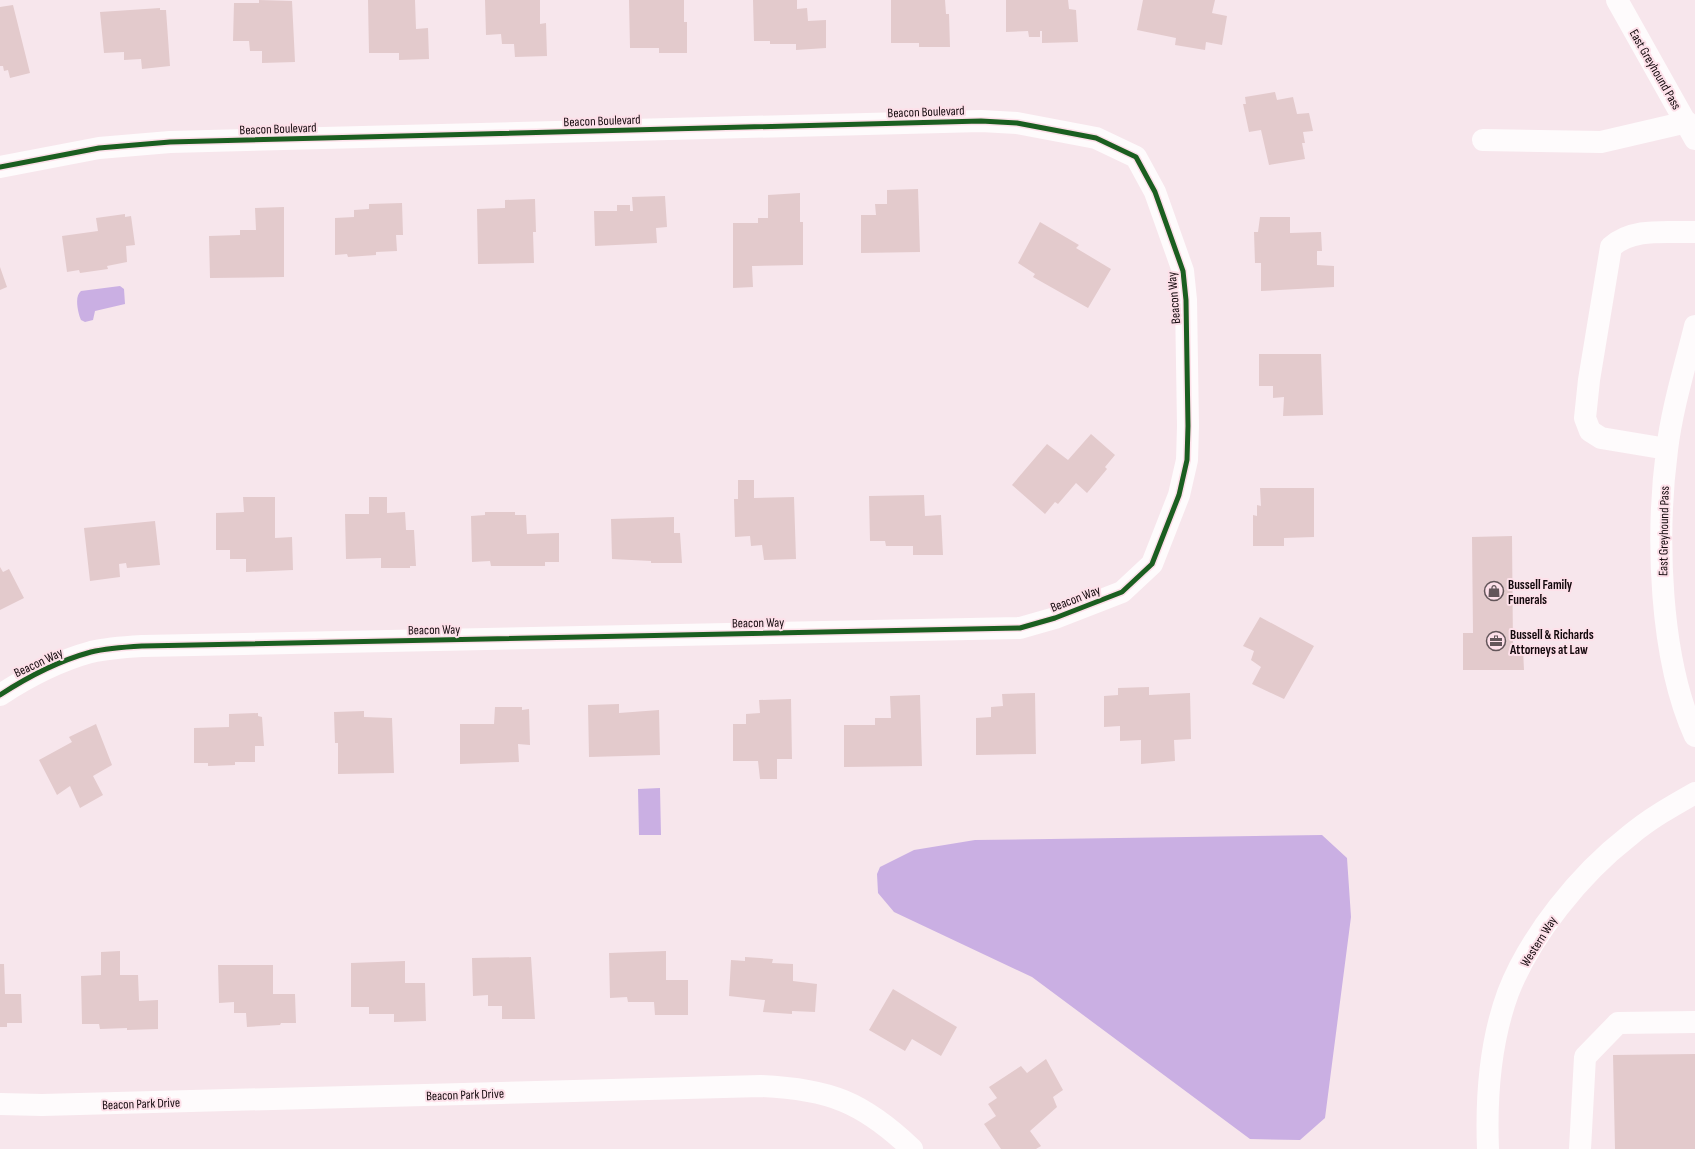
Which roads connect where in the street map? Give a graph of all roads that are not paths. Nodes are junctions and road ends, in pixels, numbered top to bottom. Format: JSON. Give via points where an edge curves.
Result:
{"nodes":[{"id":1,"x":1617,"y":0,"type":"edge"},
{"id":2,"x":1691,"y":130,"type":"edge"},
{"id":3,"x":1483,"y":140,"type":"dead end"},
{"id":4,"x":0,"y":167,"type":"edge"},
{"id":5,"x":1163,"y":215,"type":"joint"},
{"id":6,"x":1695,"y":232,"type":"edge"},
{"id":7,"x":1695,"y":326,"type":"edge"},
{"id":8,"x":1667,"y":449,"type":"junction"},
{"id":9,"x":0,"y":695,"type":"edge"},
{"id":10,"x":1695,"y":736,"type":"edge"},
{"id":11,"x":1695,"y":793,"type":"edge"},
{"id":12,"x":1695,"y":1022,"type":"edge"},
{"id":13,"x":0,"y":1104,"type":"edge"},
{"id":14,"x":912,"y":1149,"type":"edge"},
{"id":15,"x":1488,"y":1149,"type":"edge"},
{"id":16,"x":1580,"y":1149,"type":"edge"}],
"edges":[{"from":1,"to":2,"type":"street","name":"East Greyhound Pass"},
{"from":2,"to":3,"type":"street","via":[[1601,142]]},
{"from":4,"to":5,"type":"street","name":"Beacon Boulevard","via":[[99,148],[170,142],[1017,122],[1096,138],[1136,157],[1155,192]]},
{"from":5,"to":9,"type":"street","name":"Beacon Way","via":[[1183,271],[1186,300],[1187,460],[1179,494],[1152,564],[1122,592],[1055,618],[1020,628],[143,646],[93,652],[66,660],[42,670]]},
{"from":6,"to":8,"type":"street","via":[[1634,233],[1620,239],[1611,247],[1589,380],[1585,418],[1590,432],[1601,438]]},
{"from":7,"to":8,"type":"street","name":"East Greyhound Pass"},
{"from":8,"to":10,"type":"street","name":"East Greyhound Pass","via":[[1662,582],[1675,669],[1687,718]]},
{"from":11,"to":15,"type":"street","name":"Western Way","via":[[1628,836],[1590,870],[1554,915],[1526,956],[1508,994],[1494,1046],[1489,1092]]},
{"from":12,"to":16,"type":"street","via":[[1618,1023],[1585,1057]]},
{"from":13,"to":14,"type":"street","name":"Beacon Park Drive","via":[[761,1086],[804,1089],[847,1102],[884,1124]]}]}
